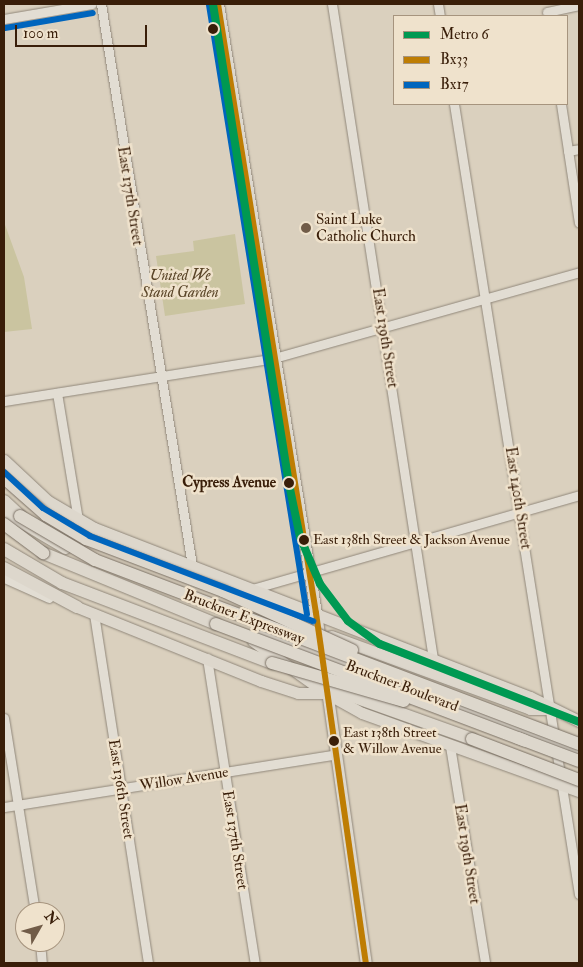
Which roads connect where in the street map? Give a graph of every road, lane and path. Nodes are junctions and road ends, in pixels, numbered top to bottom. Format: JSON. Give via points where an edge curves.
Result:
{"nodes":[{"id":1,"x":92,"y":4,"type":"edge"},
{"id":2,"x":101,"y":4,"type":"edge"},
{"id":3,"x":218,"y":4,"type":"edge"},
{"id":4,"x":332,"y":4,"type":"edge"},
{"id":5,"x":579,"y":5,"type":"edge"},
{"id":6,"x":547,"y":11,"type":"edge"},
{"id":7,"x":4,"y":19,"type":"edge"},
{"id":8,"x":454,"y":105,"type":"edge"},
{"id":9,"x":561,"y":105,"type":"edge"},
{"id":10,"x":579,"y":149,"type":"edge"},
{"id":11,"x":568,"y":151,"type":"junction"},
{"id":12,"x":579,"y":223,"type":"edge"},
{"id":13,"x":579,"y":272,"type":"edge"},
{"id":14,"x":485,"y":299,"type":"junction"},
{"id":15,"x":383,"y":328,"type":"junction"},
{"id":16,"x":274,"y":358,"type":"junction"},
{"id":17,"x":159,"y":376,"type":"junction"},
{"id":18,"x":57,"y":393,"type":"junction"},
{"id":19,"x":4,"y":401,"type":"edge"},
{"id":20,"x":4,"y":460,"type":"edge"},
{"id":21,"x":4,"y":478,"type":"edge"},
{"id":22,"x":579,"y":495,"type":"edge"},
{"id":23,"x":4,"y":502,"type":"edge"},
{"id":24,"x":521,"y":511,"type":"junction"},
{"id":25,"x":4,"y":512,"type":"edge"},
{"id":26,"x":78,"y":520,"type":"junction"},
{"id":27,"x":4,"y":525,"type":"edge"},
{"id":28,"x":418,"y":542,"type":"junction"},
{"id":29,"x":4,"y":549,"type":"edge"},
{"id":30,"x":192,"y":565,"type":"junction"},
{"id":31,"x":4,"y":568,"type":"edge"},
{"id":32,"x":307,"y":573,"type":"junction"},
{"id":33,"x":4,"y":578,"type":"edge"},
{"id":34,"x":252,"y":589,"type":"junction"},
{"id":35,"x":77,"y":607,"type":"junction"},
{"id":36,"x":316,"y":613,"type":"junction"},
{"id":37,"x":94,"y":614,"type":"junction"},
{"id":38,"x":227,"y":623,"type":"junction"},
{"id":39,"x":318,"y":634,"type":"junction"},
{"id":40,"x":321,"y":656,"type":"junction"},
{"id":41,"x":208,"y":658,"type":"junction"},
{"id":42,"x":435,"y":660,"type":"junction"},
{"id":43,"x":435,"y":672,"type":"junction"},
{"id":44,"x":427,"y":685,"type":"junction"},
{"id":45,"x":326,"y":693,"type":"junction"},
{"id":46,"x":549,"y":709,"type":"junction"},
{"id":47,"x":4,"y":718,"type":"edge"},
{"id":48,"x":579,"y":721,"type":"edge"},
{"id":49,"x":525,"y":741,"type":"junction"},
{"id":50,"x":555,"y":744,"type":"junction"},
{"id":51,"x":579,"y":744,"type":"edge"},
{"id":52,"x":450,"y":746,"type":"junction"},
{"id":53,"x":579,"y":753,"type":"edge"},
{"id":54,"x":334,"y":756,"type":"junction"},
{"id":55,"x":579,"y":761,"type":"edge"},
{"id":56,"x":224,"y":772,"type":"junction"},
{"id":57,"x":579,"y":780,"type":"edge"},
{"id":58,"x":561,"y":786,"type":"junction"},
{"id":59,"x":121,"y":789,"type":"junction"},
{"id":60,"x":579,"y":791,"type":"edge"},
{"id":61,"x":17,"y":805,"type":"junction"},
{"id":62,"x":4,"y":807,"type":"edge"},
{"id":63,"x":579,"y":894,"type":"edge"},
{"id":64,"x":33,"y":902,"type":"edge"},
{"id":65,"x":148,"y":963,"type":"edge"},
{"id":66,"x":255,"y":963,"type":"edge"},
{"id":67,"x":366,"y":963,"type":"edge"},
{"id":68,"x":485,"y":963,"type":"edge"}],
"edges":[{"from":1,"to":7,"type":"street"},
{"from":2,"to":17,"type":"street","name":"East 137th Street"},
{"from":3,"to":16,"type":"main road"},
{"from":4,"to":15,"type":"street","name":"East 139th Street"},
{"from":5,"to":6,"type":"street"},
{"from":8,"to":14,"type":"street","name":"East 140th Street"},
{"from":9,"to":11,"type":"street"},
{"from":10,"to":11,"type":"street"},
{"from":11,"to":12,"type":"street"},
{"from":13,"to":14,"type":"street"},
{"from":14,"to":15,"type":"street"},
{"from":14,"to":24,"type":"street","name":"East 140th Street"},
{"from":15,"to":16,"type":"street"},
{"from":15,"to":28,"type":"street","name":"East 139th Street"},
{"from":16,"to":17,"type":"street"},
{"from":16,"to":32,"type":"main road"},
{"from":17,"to":18,"type":"street"},
{"from":17,"to":30,"type":"street","name":"East 137th Street"},
{"from":18,"to":19,"type":"street"},
{"from":18,"to":26,"type":"street"},
{"from":20,"to":26,"type":"main road","name":"Bruckner Boulevard","via":[[33,489]]},
{"from":21,"to":44,"type":"highway","bridge":true,"via":[[46,515],[86,539],[223,591]]},
{"from":22,"to":24,"type":"street"},
{"from":23,"to":44,"type":"highway","name":"Bruckner Expressway","bridge":true,"via":[[44,534],[81,554]]},
{"from":24,"to":28,"type":"street"},
{"from":24,"to":46,"type":"street","name":"East 140th Street"},
{"from":25,"to":39,"type":"main road","name":"Bruckner Boulevard","via":[[46,539],[95,562],[238,613]]},
{"from":26,"to":30,"type":"main road","name":"Bruckner Boulevard"},
{"from":27,"to":38,"type":"main road","name":"Bruckner Boulevard","via":[[58,556]]},
{"from":27,"to":49,"type":"highway","bridge":true,"via":[[43,553],[78,571]]},
{"from":28,"to":32,"type":"street"},
{"from":28,"to":42,"type":"street","name":"East 139th Street"},
{"from":29,"to":49,"type":"highway","name":"Bruckner Expressway","bridge":true,"via":[[62,583],[221,645]]},
{"from":30,"to":34,"type":"main road","name":"Bruckner Boulevard"},
{"from":31,"to":35,"type":"highway"},
{"from":32,"to":34,"type":"street"},
{"from":32,"to":36,"type":"main road"},
{"from":33,"to":35,"type":"street"},
{"from":34,"to":36,"type":"main road","name":"Bruckner Boulevard"},
{"from":35,"to":37,"type":"main road"},
{"from":36,"to":39,"type":"main road"},
{"from":36,"to":42,"type":"main road","name":"Bruckner Boulevard"},
{"from":37,"to":41,"type":"main road"},
{"from":37,"to":59,"type":"street","name":"East 136th Street"},
{"from":38,"to":40,"type":"main road","name":"Bruckner Boulevard"},
{"from":38,"to":45,"type":"main road"},
{"from":39,"to":40,"type":"main road"},
{"from":39,"to":43,"type":"main road","name":"Bruckner Boulevard"},
{"from":40,"to":45,"type":"main road"},
{"from":40,"to":50,"type":"main road","name":"Bruckner Boulevard"},
{"from":41,"to":45,"type":"main road","via":[[298,693]]},
{"from":41,"to":56,"type":"street","name":"East 137th Street"},
{"from":42,"to":43,"type":"street","name":"East 139th Street"},
{"from":42,"to":46,"type":"main road","name":"Bruckner Boulevard","via":[[530,697]]},
{"from":43,"to":46,"type":"main road","name":"Bruckner Boulevard","via":[[530,709]]},
{"from":44,"to":51,"type":"highway","name":"Bruckner Expressway","bridge":true},
{"from":45,"to":52,"type":"main road","via":[[362,713]]},
{"from":45,"to":54,"type":"main road"},
{"from":45,"to":57,"type":"highway","bridge":true,"via":[[338,691]]},
{"from":46,"to":48,"type":"main road","name":"Bruckner Boulevard"},
{"from":46,"to":50,"type":"street","name":"East 140th Street"},
{"from":47,"to":61,"type":"street"},
{"from":49,"to":55,"type":"highway","name":"Bruckner Expressway","bridge":true},
{"from":50,"to":53,"type":"main road","name":"Bruckner Boulevard"},
{"from":50,"to":58,"type":"street","name":"East 140th Street"},
{"from":52,"to":58,"type":"main road"},
{"from":52,"to":68,"type":"street","name":"East 139th Street"},
{"from":54,"to":56,"type":"street","name":"Willow Avenue"},
{"from":54,"to":67,"type":"main road"},
{"from":56,"to":59,"type":"street","name":"Willow Avenue"},
{"from":56,"to":66,"type":"street","name":"East 137th Street"},
{"from":58,"to":60,"type":"main road"},
{"from":58,"to":63,"type":"street","name":"East 140th Street"},
{"from":59,"to":61,"type":"street","name":"Willow Avenue"},
{"from":59,"to":65,"type":"street","name":"East 136th Street"},
{"from":61,"to":62,"type":"street","name":"Willow Avenue"},
{"from":61,"to":64,"type":"street"}]}
